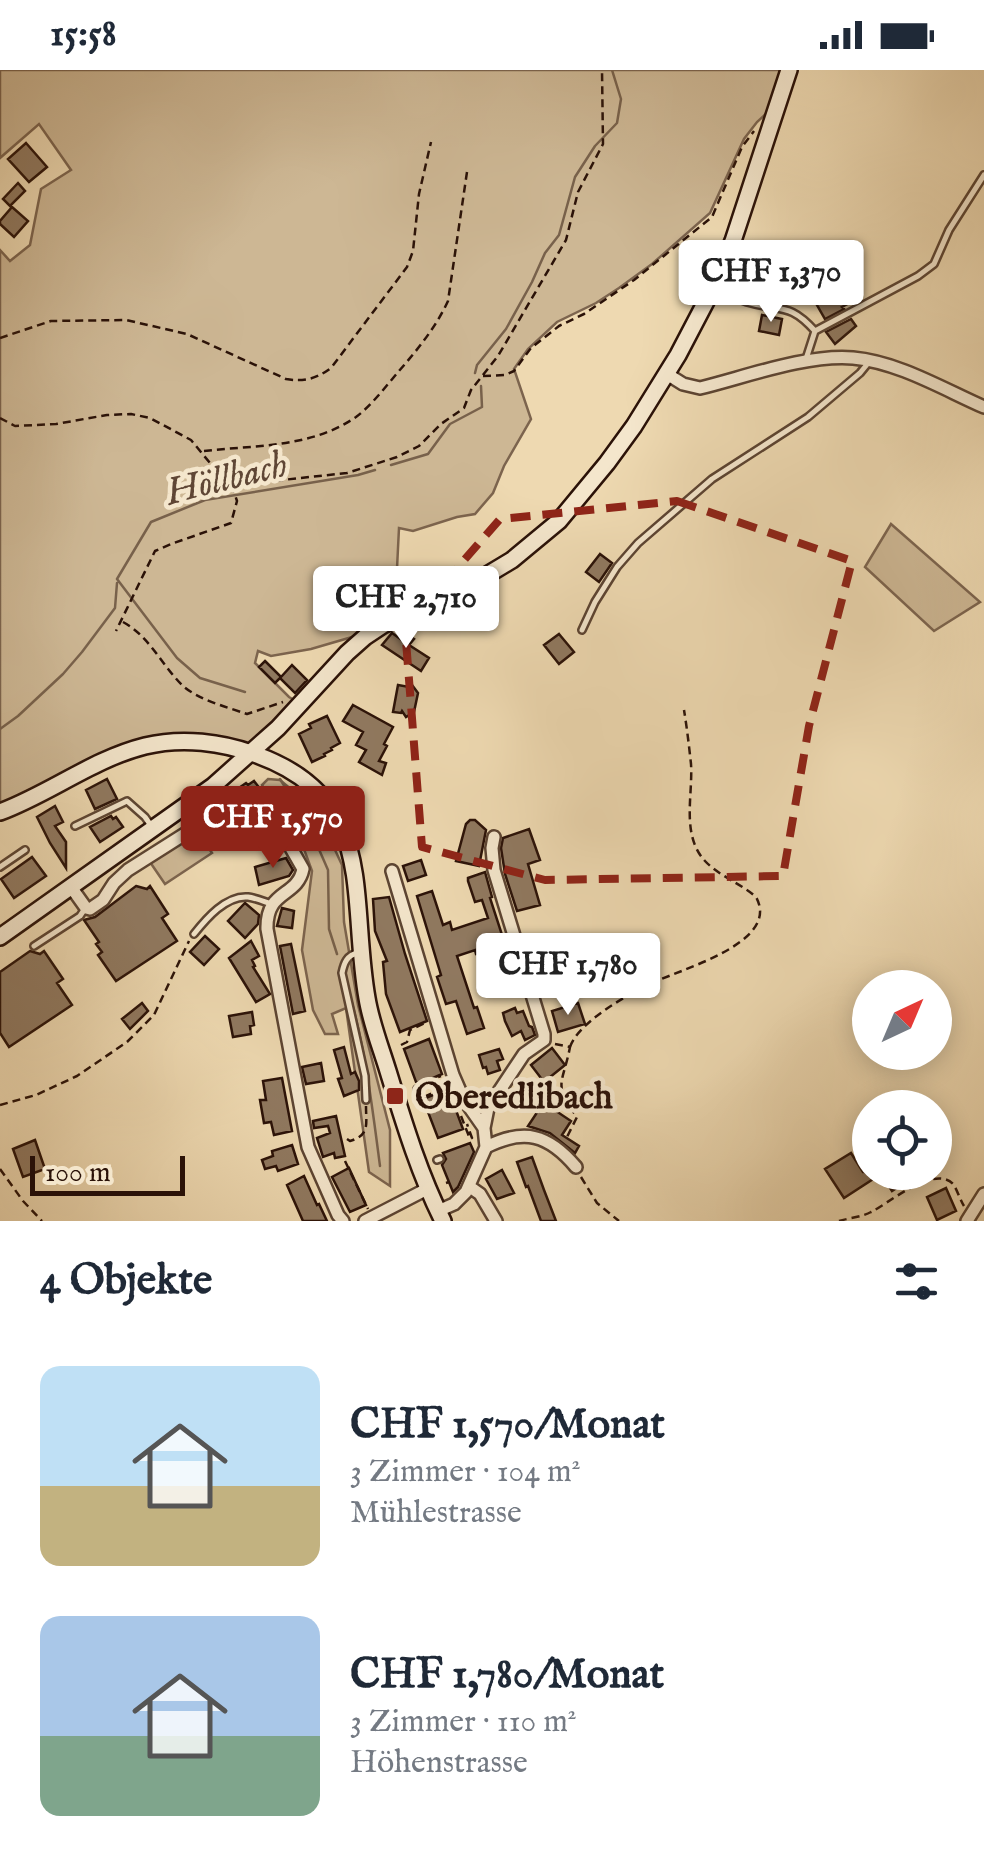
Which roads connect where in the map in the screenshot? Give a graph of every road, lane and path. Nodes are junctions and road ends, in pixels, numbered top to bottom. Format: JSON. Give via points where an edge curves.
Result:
{"nodes":[{"id":1,"x":602,"y":70,"type":"edge"},
{"id":2,"x":789,"y":70,"type":"edge"},
{"id":3,"x":775,"y":112,"type":"junction"},
{"id":4,"x":431,"y":142,"type":"dead end"},
{"id":5,"x":467,"y":172,"type":"dead end"},
{"id":6,"x":984,"y":175,"type":"edge"},
{"id":7,"x":712,"y":290,"type":"junction"},
{"id":8,"x":815,"y":331,"type":"junction"},
{"id":9,"x":0,"y":338,"type":"edge"},
{"id":10,"x":806,"y":362,"type":"junction"},
{"id":11,"x":868,"y":362,"type":"junction"},
{"id":12,"x":667,"y":374,"type":"junction"},
{"id":13,"x":482,"y":376,"type":"junction"},
{"id":14,"x":984,"y":407,"type":"edge"},
{"id":15,"x":0,"y":418,"type":"edge"},
{"id":16,"x":203,"y":452,"type":"junction"},
{"id":17,"x":224,"y":481,"type":"junction"},
{"id":18,"x":121,"y":621,"type":"junction"},
{"id":19,"x":582,"y":630,"type":"dead end"},
{"id":20,"x":116,"y":631,"type":"dead end"},
{"id":21,"x":301,"y":704,"type":"junction"},
{"id":22,"x":684,"y":710,"type":"dead end"},
{"id":23,"x":252,"y":753,"type":"junction"},
{"id":24,"x":0,"y":812,"type":"edge"},
{"id":25,"x":75,"y":826,"type":"dead end"},
{"id":26,"x":154,"y":830,"type":"junction"},
{"id":27,"x":494,"y":837,"type":"dead end"},
{"id":28,"x":25,"y":850,"type":"dead end"},
{"id":29,"x":0,"y":867,"type":"edge"},
{"id":30,"x":392,"y":870,"type":"dead end"},
{"id":31,"x":71,"y":887,"type":"junction"},
{"id":32,"x":272,"y":904,"type":"junction"},
{"id":33,"x":86,"y":908,"type":"junction"},
{"id":34,"x":194,"y":934,"type":"joint"},
{"id":35,"x":0,"y":937,"type":"edge"},
{"id":36,"x":34,"y":946,"type":"dead end"},
{"id":37,"x":360,"y":952,"type":"junction"},
{"id":38,"x":429,"y":1022,"type":"dead end"},
{"id":39,"x":544,"y":1040,"type":"junction"},
{"id":40,"x":400,"y":1045,"type":"dead end"},
{"id":41,"x":570,"y":1048,"type":"junction"},
{"id":42,"x":443,"y":1075,"type":"dead end"},
{"id":43,"x":448,"y":1088,"type":"dead end"},
{"id":44,"x":424,"y":1097,"type":"junction"},
{"id":45,"x":366,"y":1100,"type":"joint"},
{"id":46,"x":0,"y":1105,"type":"edge"},
{"id":47,"x":424,"y":1108,"type":"dead end"},
{"id":48,"x":484,"y":1128,"type":"junction"},
{"id":49,"x":347,"y":1139,"type":"dead end"},
{"id":50,"x":486,"y":1147,"type":"junction"},
{"id":51,"x":560,"y":1150,"type":"junction"},
{"id":52,"x":345,"y":1161,"type":"dead end"},
{"id":53,"x":576,"y":1167,"type":"joint"},
{"id":54,"x":0,"y":1169,"type":"edge"},
{"id":55,"x":470,"y":1186,"type":"junction"},
{"id":56,"x":428,"y":1189,"type":"junction"},
{"id":57,"x":984,"y":1194,"type":"edge"},
{"id":58,"x":365,"y":1203,"type":"dead end"},
{"id":59,"x":441,"y":1216,"type":"edge"},
{"id":60,"x":968,"y":1219,"type":"edge"},
{"id":61,"x":42,"y":1221,"type":"edge"},
{"id":62,"x":343,"y":1221,"type":"edge"},
{"id":63,"x":364,"y":1221,"type":"edge"},
{"id":64,"x":496,"y":1221,"type":"edge"},
{"id":65,"x":619,"y":1221,"type":"edge"},
{"id":66,"x":839,"y":1221,"type":"edge"}],
"edges":[{"from":1,"to":13,"type":"path","via":[[603,144],[578,192],[566,240]]},
{"from":2,"to":3,"type":"street"},
{"from":3,"to":7,"type":"street"},
{"from":3,"to":13,"type":"path","via":[[742,147],[712,217],[634,280],[558,326],[514,371]]},
{"from":4,"to":9,"type":"path","via":[[407,267],[319,377],[286,379],[187,334],[126,320],[51,321]]},
{"from":5,"to":16,"type":"path","via":[[448,301],[421,345],[373,400],[328,432]]},
{"from":6,"to":8,"type":"lane","via":[[934,264]]},
{"from":7,"to":8,"type":"lane","via":[[792,310]]},
{"from":7,"to":12,"type":"street"},
{"from":8,"to":10,"type":"lane"},
{"from":10,"to":11,"type":"street"},
{"from":10,"to":12,"type":"street","via":[[700,388]]},
{"from":11,"to":14,"type":"street"},
{"from":11,"to":19,"type":"lane","via":[[808,417],[712,479],[650,532],[617,567]]},
{"from":12,"to":21,"type":"street","via":[[607,463],[537,541],[487,575],[365,637]]},
{"from":13,"to":17,"type":"path","via":[[460,412],[397,457],[348,472]]},
{"from":15,"to":16,"type":"path","via":[[15,426],[131,414],[185,436]]},
{"from":16,"to":17,"type":"path"},
{"from":17,"to":18,"type":"path","via":[[236,501],[231,523],[155,552]]},
{"from":18,"to":20,"type":"path"},
{"from":18,"to":21,"type":"path","via":[[147,640],[186,688],[225,707],[247,714],[292,700]]},
{"from":21,"to":23,"type":"street"},
{"from":22,"to":41,"type":"path","via":[[694,844],[713,868],[756,897],[758,922],[726,952],[614,1006]]},
{"from":23,"to":24,"type":"street","via":[[202,742],[146,745]]},
{"from":23,"to":26,"type":"street"},
{"from":23,"to":37,"type":"street","via":[[304,779],[339,821],[353,862]]},
{"from":25,"to":26,"type":"lane","via":[[127,801]]},
{"from":26,"to":31,"type":"street"},
{"from":27,"to":39,"type":"street","via":[[494,870]]},
{"from":28,"to":29,"type":"lane"},
{"from":30,"to":48,"type":"street","via":[[454,1075]]},
{"from":31,"to":33,"type":"street"},
{"from":31,"to":35,"type":"street"},
{"from":32,"to":33,"type":"street","via":[[298,884],[302,869],[274,820],[258,813],[193,828],[128,870],[103,900]]},
{"from":32,"to":34,"type":"lane","via":[[233,899]]},
{"from":32,"to":62,"type":"street","via":[[267,929],[308,1147]]},
{"from":33,"to":36,"type":"lane"},
{"from":34,"to":46,"type":"path","via":[[154,1015],[127,1042],[77,1076]]},
{"from":37,"to":45,"type":"lane","via":[[345,961],[342,973]]},
{"from":37,"to":56,"type":"street","via":[[367,1002]]},
{"from":38,"to":40,"type":"path","via":[[410,1030]]},
{"from":39,"to":41,"type":"path"},
{"from":39,"to":48,"type":"street","via":[[510,1072]]},
{"from":41,"to":51,"type":"path","via":[[560,1086],[576,1117]]},
{"from":42,"to":44,"type":"path","via":[[419,1085]]},
{"from":43,"to":44,"type":"path"},
{"from":44,"to":47,"type":"path"},
{"from":45,"to":49,"type":"path","via":[[365,1132]]},
{"from":48,"to":50,"type":"street"},
{"from":50,"to":51,"type":"street","via":[[527,1135]]},
{"from":50,"to":55,"type":"street"},
{"from":51,"to":53,"type":"street"},
{"from":52,"to":58,"type":"path"},
{"from":53,"to":65,"type":"path","via":[[597,1203]]},
{"from":54,"to":61,"type":"path"},
{"from":55,"to":59,"type":"street"},
{"from":55,"to":64,"type":"street"},
{"from":56,"to":59,"type":"street"},
{"from":56,"to":63,"type":"street"},
{"from":57,"to":60,"type":"street"},
{"from":60,"to":66,"type":"path","via":[[952,1184],[930,1179],[870,1213]]}]}
